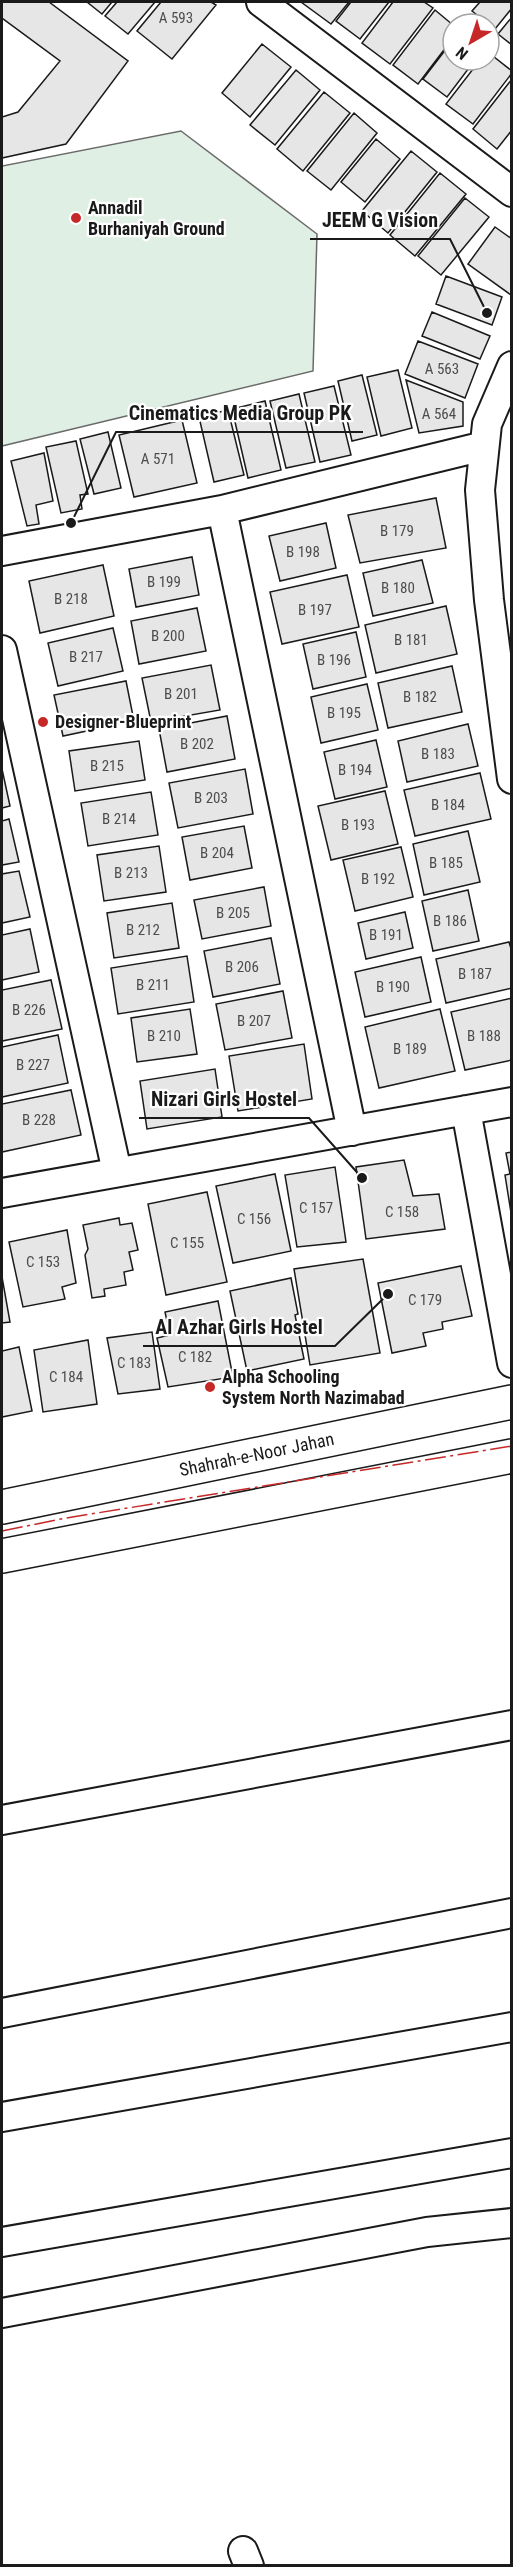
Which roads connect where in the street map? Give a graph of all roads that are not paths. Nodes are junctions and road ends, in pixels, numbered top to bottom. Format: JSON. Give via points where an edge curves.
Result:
{"nodes":[{"id":1,"x":261,"y":2,"type":"edge"},
{"id":2,"x":512,"y":192,"type":"edge"},
{"id":3,"x":512,"y":366,"type":"edge"},
{"id":4,"x":484,"y":446,"type":"junction"},
{"id":5,"x":222,"y":510,"type":"junction"},
{"id":6,"x":2,"y":551,"type":"edge"},
{"id":7,"x":2,"y":650,"type":"edge"},
{"id":8,"x":512,"y":779,"type":"edge"},
{"id":9,"x":512,"y":1102,"type":"edge"},
{"id":10,"x":466,"y":1110,"type":"junction"},
{"id":11,"x":351,"y":1131,"type":"junction"},
{"id":12,"x":117,"y":1172,"type":"junction"},
{"id":13,"x":2,"y":1193,"type":"edge"},
{"id":14,"x":512,"y":1363,"type":"edge"},
{"id":15,"x":512,"y":1402,"type":"edge"},
{"id":16,"x":512,"y":1456,"type":"edge"},
{"id":17,"x":2,"y":1507,"type":"edge"},
{"id":18,"x":2,"y":1557,"type":"edge"},
{"id":19,"x":512,"y":1725,"type":"edge"},
{"id":20,"x":2,"y":1820,"type":"edge"},
{"id":21,"x":512,"y":1913,"type":"edge"},
{"id":22,"x":2,"y":2013,"type":"edge"},
{"id":23,"x":512,"y":2028,"type":"edge"},
{"id":24,"x":2,"y":2117,"type":"edge"},
{"id":25,"x":512,"y":2154,"type":"edge"},
{"id":26,"x":512,"y":2223,"type":"edge"},
{"id":27,"x":2,"y":2242,"type":"edge"},
{"id":28,"x":2,"y":2313,"type":"edge"}],
"edges":[{"from":1,"to":2,"type":"street"},
{"from":3,"to":4,"type":"street","via":[[487,424]]},
{"from":4,"to":5,"type":"street"},
{"from":4,"to":8,"type":"street","via":[[480,490],[489,600]]},
{"from":5,"to":6,"type":"street"},
{"from":5,"to":11,"type":"street"},
{"from":7,"to":12,"type":"street"},
{"from":9,"to":10,"type":"street"},
{"from":10,"to":11,"type":"street"},
{"from":10,"to":14,"type":"street"},
{"from":11,"to":12,"type":"street"},
{"from":12,"to":13,"type":"street"},
{"from":15,"to":17,"type":"main road","name":"Shahrah-e-Noor Jahan"},
{"from":16,"to":18,"type":"main road"},
{"from":19,"to":20,"type":"street"},
{"from":21,"to":22,"type":"street"},
{"from":23,"to":24,"type":"street"},
{"from":25,"to":27,"type":"street"},
{"from":26,"to":28,"type":"street","via":[[427,2232]]}]}
